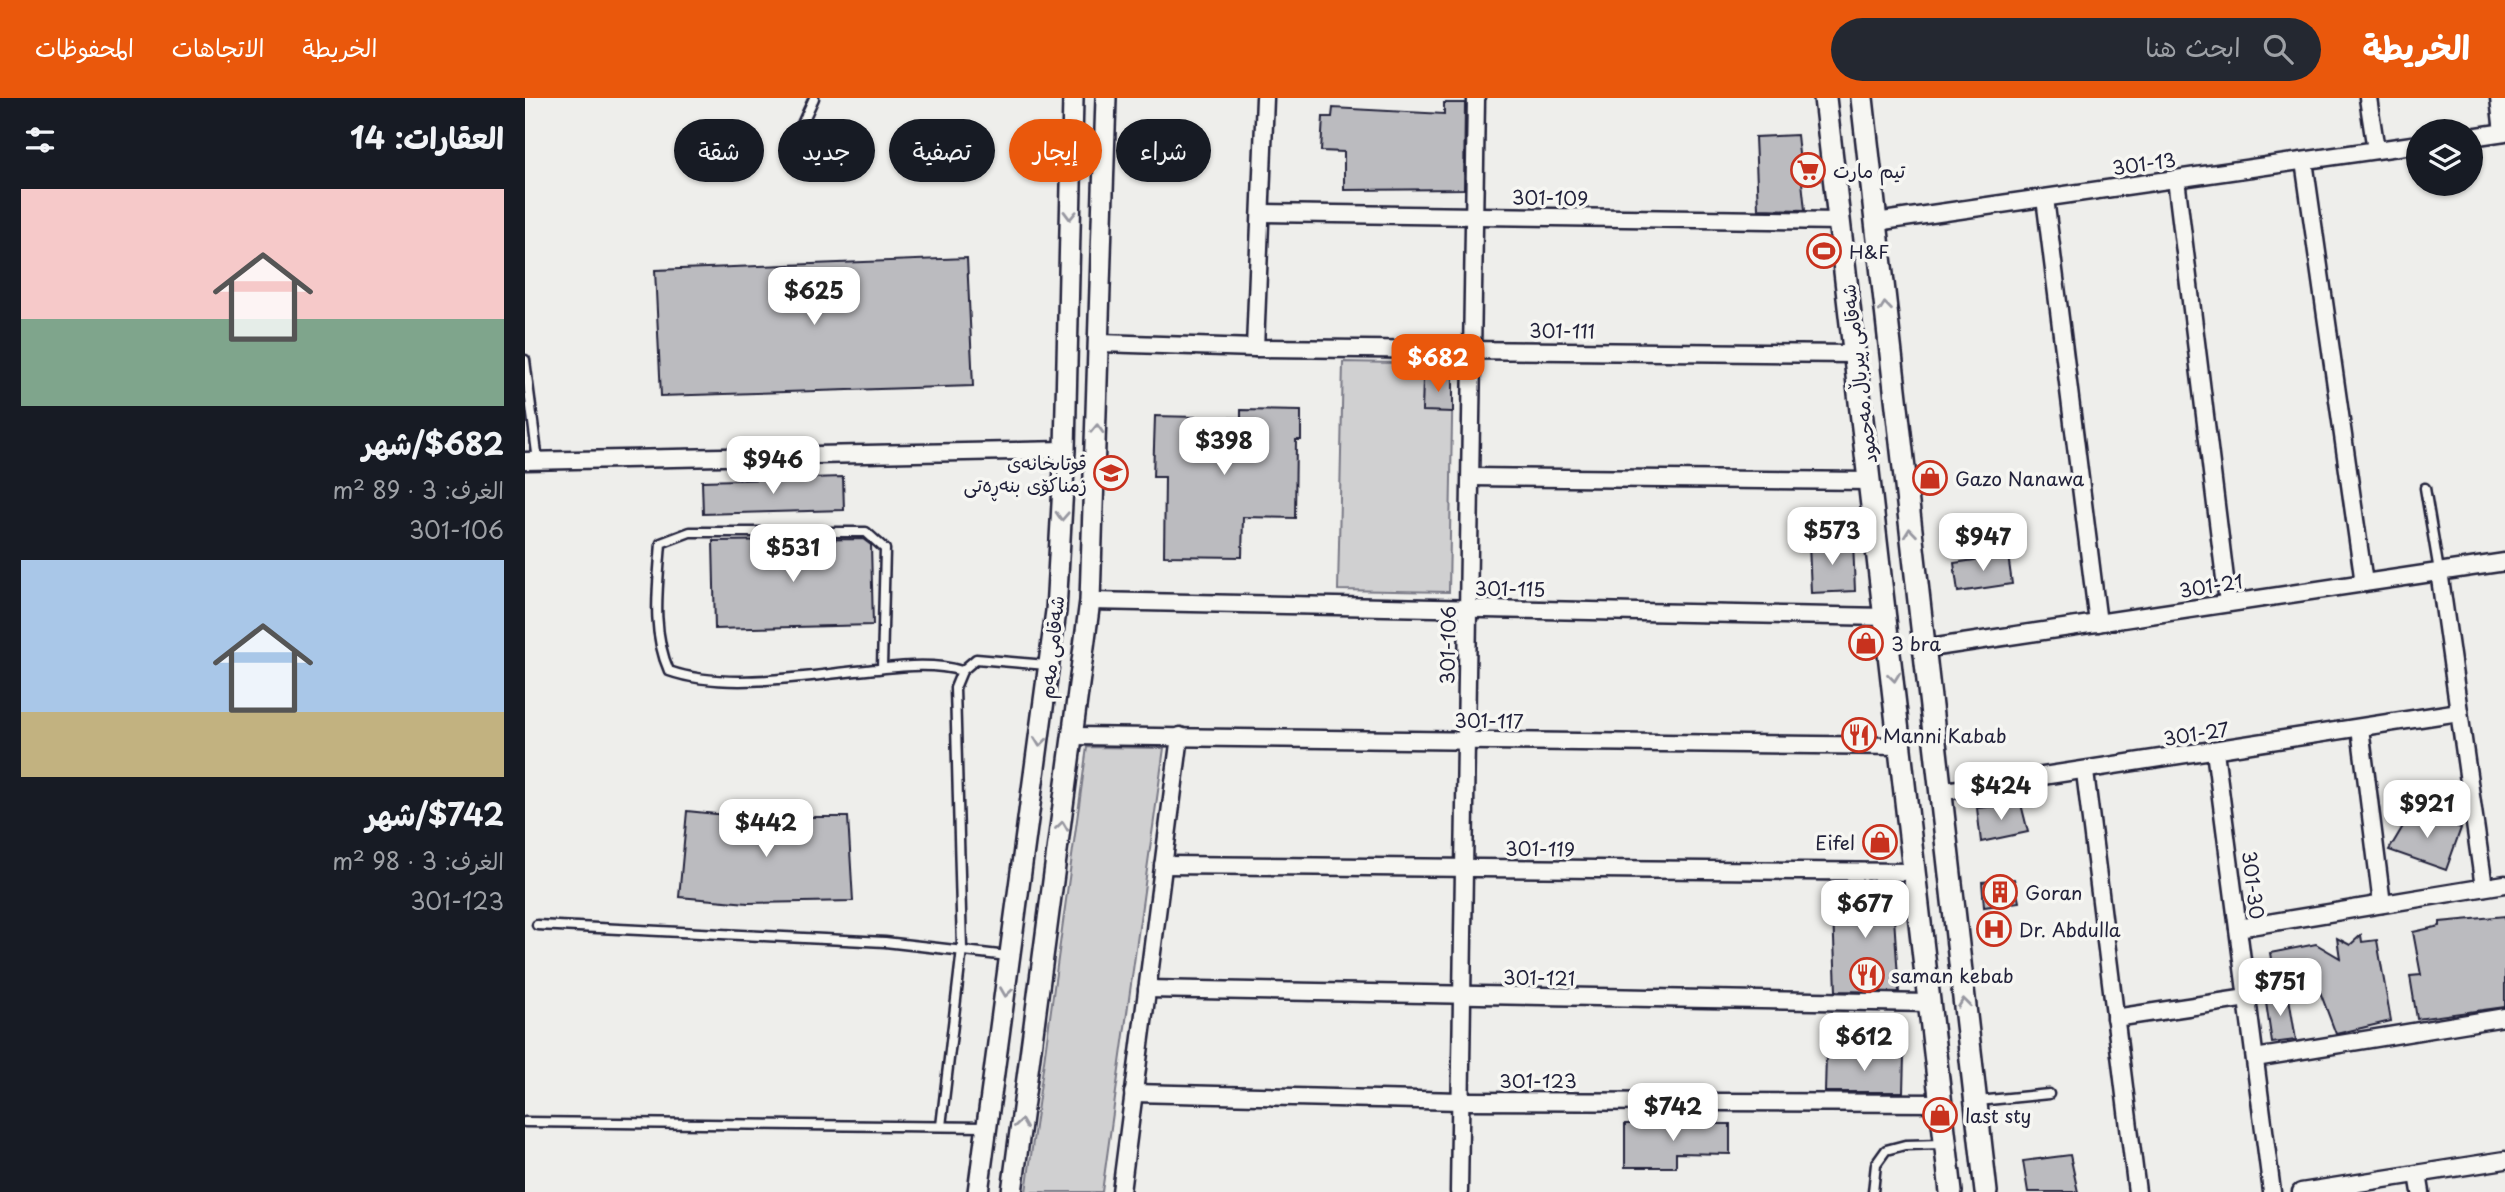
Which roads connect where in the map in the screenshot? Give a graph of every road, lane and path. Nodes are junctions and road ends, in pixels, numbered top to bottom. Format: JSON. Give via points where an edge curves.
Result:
{"nodes":[{"id":1,"x":814,"y":98,"type":"edge"},
{"id":2,"x":1073,"y":98,"type":"edge"},
{"id":3,"x":1106,"y":98,"type":"edge"},
{"id":4,"x":1265,"y":98,"type":"edge"},
{"id":5,"x":1476,"y":98,"type":"edge"},
{"id":6,"x":1825,"y":98,"type":"edge"},
{"id":7,"x":1862,"y":98,"type":"edge"},
{"id":8,"x":2368,"y":98,"type":"edge"},
{"id":9,"x":2499,"y":98,"type":"edge"},
{"id":10,"x":804,"y":119,"type":"edge"},
{"id":11,"x":2504,"y":132,"type":"edge"},
{"id":12,"x":2483,"y":135,"type":"edge"},
{"id":13,"x":2406,"y":146,"type":"edge"},
{"id":14,"x":2376,"y":150,"type":"junction"},
{"id":15,"x":2304,"y":161,"type":"junction"},
{"id":16,"x":2176,"y":179,"type":"junction"},
{"id":17,"x":2045,"y":198,"type":"junction"},
{"id":18,"x":1261,"y":213,"type":"junction"},
{"id":19,"x":1475,"y":218,"type":"junction"},
{"id":20,"x":1840,"y":221,"type":"junction"},
{"id":21,"x":1876,"y":222,"type":"junction"},
{"id":22,"x":1100,"y":343,"type":"junction"},
{"id":23,"x":1255,"y":348,"type":"junction"},
{"id":24,"x":1473,"y":350,"type":"junction"},
{"id":25,"x":1856,"y":354,"type":"junction"},
{"id":26,"x":525,"y":360,"type":"edge"},
{"id":27,"x":1065,"y":450,"type":"junction"},
{"id":28,"x":532,"y":461,"type":"edge"},
{"id":29,"x":1471,"y":477,"type":"junction"},
{"id":30,"x":1871,"y":481,"type":"junction"},
{"id":31,"x":2425,"y":488,"type":"dead end"},
{"id":32,"x":2505,"y":562,"type":"edge"},
{"id":33,"x":2439,"y":572,"type":"junction"},
{"id":34,"x":2364,"y":583,"type":"junction"},
{"id":35,"x":1090,"y":601,"type":"junction"},
{"id":36,"x":2228,"y":603,"type":"junction"},
{"id":37,"x":1469,"y":608,"type":"junction"},
{"id":38,"x":1887,"y":617,"type":"junction"},
{"id":39,"x":2098,"y":623,"type":"junction"},
{"id":40,"x":1923,"y":649,"type":"junction"},
{"id":41,"x":1050,"y":665,"type":"junction"},
{"id":42,"x":882,"y":668,"type":"junction"},
{"id":43,"x":962,"y":671,"type":"junction"},
{"id":44,"x":2459,"y":712,"type":"junction"},
{"id":45,"x":2360,"y":728,"type":"junction"},
{"id":46,"x":1075,"y":736,"type":"junction"},
{"id":47,"x":1180,"y":736,"type":"junction"},
{"id":48,"x":1467,"y":741,"type":"junction"},
{"id":49,"x":1902,"y":746,"type":"junction"},
{"id":50,"x":2215,"y":751,"type":"junction"},
{"id":51,"x":2085,"y":772,"type":"junction"},
{"id":52,"x":1939,"y":792,"type":"junction"},
{"id":53,"x":1163,"y":865,"type":"junction"},
{"id":54,"x":1464,"y":868,"type":"junction"},
{"id":55,"x":1024,"y":871,"type":"junction"},
{"id":56,"x":1916,"y":872,"type":"junction"},
{"id":57,"x":1056,"y":874,"type":"junction"},
{"id":58,"x":2505,"y":884,"type":"edge"},
{"id":59,"x":2484,"y":887,"type":"junction"},
{"id":60,"x":2382,"y":904,"type":"junction"},
{"id":61,"x":537,"y":925,"type":"dead end"},
{"id":62,"x":2238,"y":928,"type":"junction"},
{"id":63,"x":962,"y":949,"type":"junction"},
{"id":64,"x":1011,"y":957,"type":"junction"},
{"id":65,"x":1147,"y":989,"type":"junction"},
{"id":66,"x":1462,"y":997,"type":"junction"},
{"id":67,"x":2247,"y":998,"type":"junction"},
{"id":68,"x":1930,"y":1003,"type":"junction"},
{"id":69,"x":2505,"y":1017,"type":"edge"},
{"id":70,"x":2115,"y":1018,"type":"junction"},
{"id":71,"x":1969,"y":1048,"type":"junction"},
{"id":72,"x":1936,"y":1051,"type":"junction"},
{"id":73,"x":2255,"y":1058,"type":"junction"},
{"id":74,"x":1133,"y":1093,"type":"junction"},
{"id":75,"x":2049,"y":1094,"type":"dead end"},
{"id":76,"x":1461,"y":1101,"type":"junction"},
{"id":77,"x":1975,"y":1102,"type":"junction"},
{"id":78,"x":1941,"y":1103,"type":"junction"},
{"id":79,"x":525,"y":1122,"type":"edge"},
{"id":80,"x":941,"y":1126,"type":"junction"},
{"id":81,"x":987,"y":1127,"type":"junction"},
{"id":82,"x":1946,"y":1144,"type":"junction"},
{"id":83,"x":2505,"y":1160,"type":"edge"},
{"id":84,"x":2418,"y":1174,"type":"junction"},
{"id":85,"x":978,"y":1192,"type":"edge"},
{"id":86,"x":1012,"y":1192,"type":"edge"},
{"id":87,"x":1121,"y":1192,"type":"edge"},
{"id":88,"x":1459,"y":1192,"type":"edge"},
{"id":89,"x":1873,"y":1192,"type":"edge"},
{"id":90,"x":1951,"y":1192,"type":"edge"},
{"id":91,"x":1986,"y":1192,"type":"edge"},
{"id":92,"x":2137,"y":1192,"type":"edge"},
{"id":93,"x":2272,"y":1192,"type":"edge"},
{"id":94,"x":2301,"y":1192,"type":"edge"},
{"id":95,"x":2421,"y":1192,"type":"edge"}],
"edges":[{"from":1,"to":10,"type":"lane"},
{"from":2,"to":27,"type":"street","name":"شەقامی مەم","one_way":true},
{"from":3,"to":22,"type":"street","name":"شەقامی مەم"},
{"from":4,"to":18,"type":"street"},
{"from":5,"to":19,"type":"street","name":"301-106"},
{"from":6,"to":20,"type":"main road","name":"شەقامی پیرباڵ مەحمود"},
{"from":7,"to":21,"type":"main road","name":"شەقامی پیرباڵ مەحمود"},
{"from":8,"to":14,"type":"street"},
{"from":9,"to":11,"type":"street"},
{"from":11,"to":12,"type":"street"},
{"from":13,"to":14,"type":"street","name":"301-13"},
{"from":14,"to":15,"type":"street","name":"301-13"},
{"from":15,"to":16,"type":"street","name":"301-13"},
{"from":15,"to":34,"type":"street"},
{"from":16,"to":17,"type":"street","name":"301-13"},
{"from":16,"to":36,"type":"street"},
{"from":17,"to":21,"type":"street","name":"301-13"},
{"from":17,"to":39,"type":"street"},
{"from":18,"to":19,"type":"street","name":"301-109"},
{"from":18,"to":23,"type":"street"},
{"from":19,"to":20,"type":"street","name":"301-109"},
{"from":19,"to":24,"type":"street","name":"301-106"},
{"from":20,"to":25,"type":"main road","name":"شەقامی پیرباڵ مەحمود"},
{"from":40,"to":21,"type":"main road","name":"شەقامی پیرباڵ مەحمود","one_way":true},
{"from":22,"to":23,"type":"street","name":"301-111"},
{"from":35,"to":22,"type":"street","name":"شەقامی مەم","one_way":true},
{"from":23,"to":24,"type":"street","name":"301-111"},
{"from":24,"to":25,"type":"street","name":"301-111"},
{"from":24,"to":29,"type":"street","name":"301-106"},
{"from":25,"to":30,"type":"main road","name":"شەقامی پیرباڵ مەحمود"},
{"from":26,"to":28,"type":"lane"},
{"from":27,"to":28,"type":"street"},
{"from":27,"to":41,"type":"street","name":"شەقامی مەم","one_way":true},
{"from":29,"to":30,"type":"street"},
{"from":29,"to":37,"type":"street","name":"301-106"},
{"from":30,"to":38,"type":"main road","name":"شەقامی پیرباڵ مەحمود"},
{"from":31,"to":33,"type":"lane"},
{"from":32,"to":33,"type":"street","name":"301-21"},
{"from":33,"to":34,"type":"street","name":"301-21"},
{"from":33,"to":44,"type":"street"},
{"from":34,"to":36,"type":"street","name":"301-21"},
{"from":35,"to":37,"type":"street","name":"301-115"},
{"from":35,"to":46,"type":"street","name":"شەقامی مەم"},
{"from":36,"to":39,"type":"street","name":"301-21"},
{"from":37,"to":38,"type":"street","name":"301-115"},
{"from":37,"to":48,"type":"street","name":"301-106"},
{"from":38,"to":49,"type":"main road","name":"شەقامی پیرباڵ مەحمود","one_way":true},
{"from":39,"to":40,"type":"street","name":"301-21"},
{"from":40,"to":52,"type":"main road","name":"شەقامی پیرباڵ مەحمود"},
{"from":41,"to":43,"type":"lane","via":[[976,659]]},
{"from":41,"to":55,"type":"street","name":"شەقامی مەم","one_way":true},
{"from":42,"to":42,"type":"lane","via":[[766,679],[691,679],[669,671],[661,653],[656,610],[661,543],[690,532],[866,532],[885,549]]},
{"from":42,"to":43,"type":"lane","via":[[942,665]]},
{"from":43,"to":63,"type":"lane","via":[[955,688]]},
{"from":44,"to":45,"type":"street","name":"301-27"},
{"from":44,"to":59,"type":"street"},
{"from":45,"to":50,"type":"street","name":"301-27"},
{"from":45,"to":60,"type":"street"},
{"from":46,"to":47,"type":"street","name":"301-117"},
{"from":57,"to":46,"type":"street","name":"شەقامی مەم","one_way":true},
{"from":47,"to":48,"type":"street","name":"301-117"},
{"from":47,"to":53,"type":"street"},
{"from":48,"to":49,"type":"street","name":"301-117"},
{"from":48,"to":54,"type":"street","name":"301-106"},
{"from":49,"to":56,"type":"main road","name":"شەقامی پیرباڵ مەحمود"},
{"from":50,"to":51,"type":"street","name":"301-27"},
{"from":50,"to":62,"type":"street","name":"301-30"},
{"from":51,"to":52,"type":"street","name":"301-27"},
{"from":51,"to":70,"type":"street"},
{"from":71,"to":52,"type":"main road","name":"شەقامی پیرباڵ مەحمود","one_way":true},
{"from":53,"to":54,"type":"street","name":"301-119"},
{"from":53,"to":65,"type":"street"},
{"from":54,"to":56,"type":"street","name":"301-119"},
{"from":54,"to":66,"type":"street","name":"301-106"},
{"from":55,"to":57,"type":"street"},
{"from":55,"to":64,"type":"street","name":"شەقامی مەم"},
{"from":56,"to":68,"type":"main road","name":"شەقامی پیرباڵ مەحمود"},
{"from":86,"to":57,"type":"street","name":"شەقامی مەم","one_way":true},
{"from":58,"to":59,"type":"street"},
{"from":59,"to":60,"type":"street"},
{"from":60,"to":62,"type":"street"},
{"from":61,"to":63,"type":"lane"},
{"from":62,"to":67,"type":"street","name":"301-30"},
{"from":63,"to":64,"type":"lane"},
{"from":63,"to":80,"type":"lane"},
{"from":64,"to":81,"type":"street","name":"شەقامی مەم","one_way":true},
{"from":65,"to":66,"type":"street","name":"301-121"},
{"from":65,"to":74,"type":"street"},
{"from":66,"to":68,"type":"street","name":"301-121"},
{"from":66,"to":76,"type":"street","name":"301-106"},
{"from":67,"to":70,"type":"street"},
{"from":67,"to":73,"type":"street","name":"301-30"},
{"from":68,"to":72,"type":"main road","name":"شەقامی پیرباڵ مەحمود"},
{"from":69,"to":73,"type":"street"},
{"from":70,"to":92,"type":"street"},
{"from":71,"to":72,"type":"main road"},
{"from":71,"to":77,"type":"main road","name":"شەقامی پیرباڵ مەحمود"},
{"from":72,"to":78,"type":"main road","name":"شەقامی پیرباڵ مەحمود"},
{"from":73,"to":93,"type":"street","name":"301-30"},
{"from":74,"to":76,"type":"street","name":"301-123"},
{"from":74,"to":87,"type":"street"},
{"from":75,"to":77,"type":"lane"},
{"from":76,"to":78,"type":"street","name":"301-123"},
{"from":76,"to":88,"type":"street","name":"301-106"},
{"from":77,"to":91,"type":"main road","name":"شەقامی پیرباڵ مەحمود"},
{"from":78,"to":82,"type":"main road","name":"شەقامی پیرباڵ مەحمود"},
{"from":79,"to":80,"type":"lane"},
{"from":80,"to":81,"type":"lane"},
{"from":81,"to":85,"type":"street","name":"شەقامی مەم"},
{"from":82,"to":89,"type":"lane","via":[[1886,1150],[1876,1164]]},
{"from":82,"to":90,"type":"main road","name":"شەقامی پیرباڵ مەحمود"},
{"from":83,"to":84,"type":"street"},
{"from":84,"to":94,"type":"street"},
{"from":84,"to":95,"type":"street"}]}
